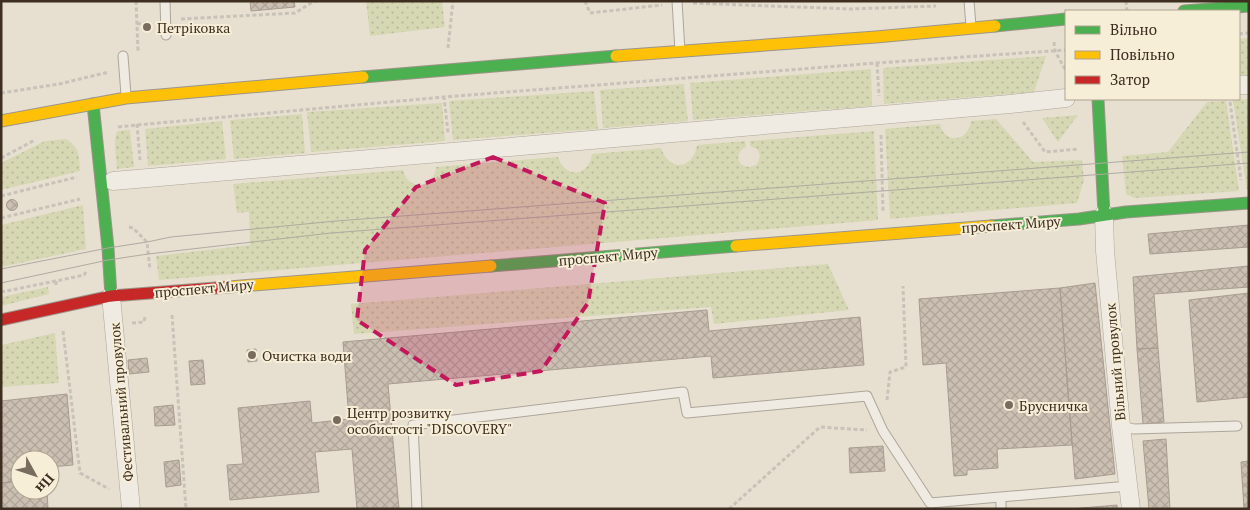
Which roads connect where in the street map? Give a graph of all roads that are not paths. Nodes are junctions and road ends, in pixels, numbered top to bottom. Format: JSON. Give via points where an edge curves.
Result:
{"nodes":[{"id":1,"x":165,"y":1,"type":"edge"},
{"id":2,"x":968,"y":1,"type":"edge"},
{"id":3,"x":677,"y":2,"type":"edge"},
{"id":4,"x":1249,"y":6,"type":"edge"},
{"id":5,"x":1197,"y":10,"type":"edge"},
{"id":6,"x":1065,"y":19,"type":"edge"},
{"id":7,"x":971,"y":27,"type":"junction"},
{"id":8,"x":166,"y":35,"type":"dead end"},
{"id":9,"x":680,"y":51,"type":"junction"},
{"id":10,"x":123,"y":56,"type":"dead end"},
{"id":11,"x":131,"y":98,"type":"junction"},
{"id":12,"x":1065,"y":98,"type":"edge"},
{"id":13,"x":1098,"y":100,"type":"edge"},
{"id":14,"x":94,"y":104,"type":"junction"},
{"id":15,"x":1,"y":121,"type":"edge"},
{"id":16,"x":113,"y":181,"type":"dead end"},
{"id":17,"x":1247,"y":203,"type":"edge"},
{"id":18,"x":1104,"y":214,"type":"junction"},
{"id":19,"x":111,"y":296,"type":"junction"},
{"id":20,"x":1,"y":320,"type":"edge"},
{"id":21,"x":1121,"y":426,"type":"junction"},
{"id":22,"x":1237,"y":426,"type":"dead end"},
{"id":23,"x":1129,"y":486,"type":"junction"},
{"id":24,"x":1001,"y":497,"type":"junction"},
{"id":25,"x":130,"y":509,"type":"edge"},
{"id":26,"x":417,"y":509,"type":"edge"},
{"id":27,"x":1002,"y":509,"type":"edge"},
{"id":28,"x":1131,"y":509,"type":"edge"}],
"edges":[{"from":1,"to":8,"type":"lane"},
{"from":2,"to":7,"type":"lane"},
{"from":3,"to":9,"type":"lane"},
{"from":4,"to":5,"type":"street"},
{"from":6,"to":7,"type":"street"},
{"from":7,"to":9,"type":"street"},
{"from":9,"to":11,"type":"street"},
{"from":10,"to":11,"type":"lane"},
{"from":11,"to":14,"type":"street"},
{"from":12,"to":16,"type":"street"},
{"from":13,"to":18,"type":"street"},
{"from":14,"to":15,"type":"street"},
{"from":14,"to":19,"type":"street"},
{"from":17,"to":18,"type":"street","name":"проспект Миру"},
{"from":18,"to":19,"type":"street","name":"проспект Миру","via":[[1079,219]]},
{"from":18,"to":21,"type":"street","name":"Вільний провулок"},
{"from":19,"to":20,"type":"street","name":"проспект Миру"},
{"from":19,"to":25,"type":"street","name":"Фестивальний провулок"},
{"from":21,"to":22,"type":"lane","via":[[1134,429]]},
{"from":21,"to":23,"type":"street","name":"Вільний провулок"},
{"from":23,"to":24,"type":"lane"},
{"from":23,"to":28,"type":"street","name":"Вільний провулок"},
{"from":24,"to":26,"type":"lane","via":[[930,503],[883,431],[867,396],[687,413],[683,392],[413,425]]},
{"from":24,"to":27,"type":"lane"}]}
